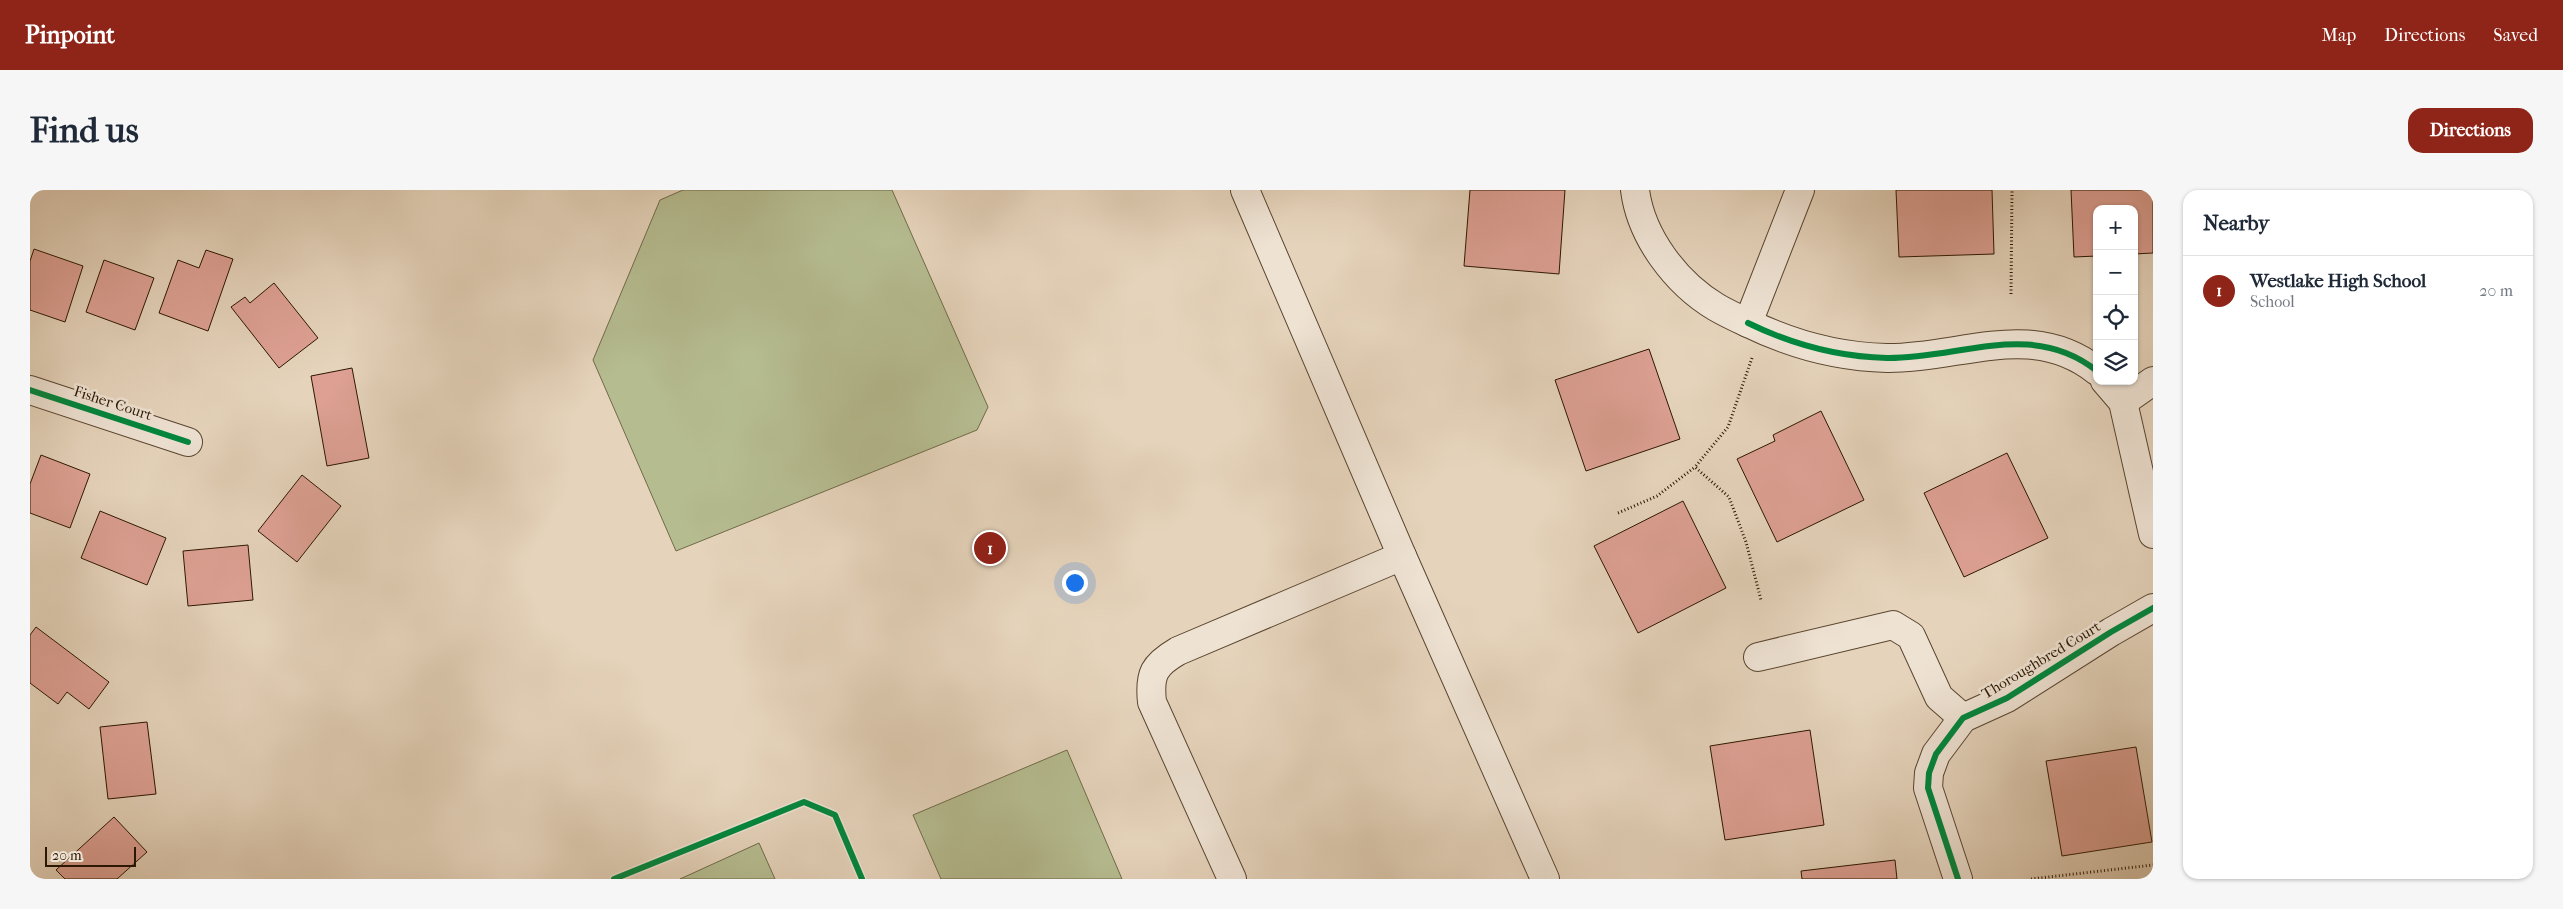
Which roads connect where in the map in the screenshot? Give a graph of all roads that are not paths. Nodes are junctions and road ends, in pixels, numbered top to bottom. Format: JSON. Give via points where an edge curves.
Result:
{"nodes":[{"id":1,"x":1245,"y":190,"type":"edge"},
{"id":2,"x":1636,"y":190,"type":"edge"},
{"id":3,"x":1800,"y":190,"type":"edge"},
{"id":4,"x":1748,"y":323,"type":"junction"},
{"id":5,"x":2093,"y":369,"type":"edge"},
{"id":6,"x":2153,"y":381,"type":"edge"},
{"id":7,"x":2109,"y":385,"type":"edge"},
{"id":8,"x":30,"y":390,"type":"edge"},
{"id":9,"x":2123,"y":402,"type":"junction"},
{"id":10,"x":188,"y":442,"type":"dead end"},
{"id":11,"x":2153,"y":534,"type":"edge"},
{"id":12,"x":1402,"y":556,"type":"junction"},
{"id":13,"x":2153,"y":608,"type":"edge"},
{"id":14,"x":1758,"y":657,"type":"dead end"},
{"id":15,"x":1963,"y":718,"type":"junction"},
{"id":16,"x":1232,"y":879,"type":"edge"},
{"id":17,"x":1545,"y":879,"type":"edge"},
{"id":18,"x":1958,"y":879,"type":"edge"}],
"edges":[{"from":1,"to":12,"type":"street"},
{"from":2,"to":4,"type":"street","via":[[1638,210],[1646,228],[1674,271],[1716,307]]},
{"from":3,"to":4,"type":"street"},
{"from":4,"to":5,"type":"street","via":[[1778,338],[1865,356],[1911,357],[2004,344],[2048,346],[2065,351]]},
{"from":6,"to":9,"type":"street"},
{"from":7,"to":9,"type":"street"},
{"from":8,"to":10,"type":"street","name":"Fisher Court"},
{"from":9,"to":11,"type":"street"},
{"from":12,"to":16,"type":"street","via":[[1160,661],[1150,683],[1152,702]]},
{"from":12,"to":17,"type":"street"},
{"from":13,"to":15,"type":"street","name":"Thoroughbred Court","via":[[2007,698]]},
{"from":14,"to":15,"type":"street","via":[[1893,625],[1911,636],[1940,697]]},
{"from":15,"to":18,"type":"street","name":"Thoroughbred Court","via":[[1936,754],[1928,788]]}]}
